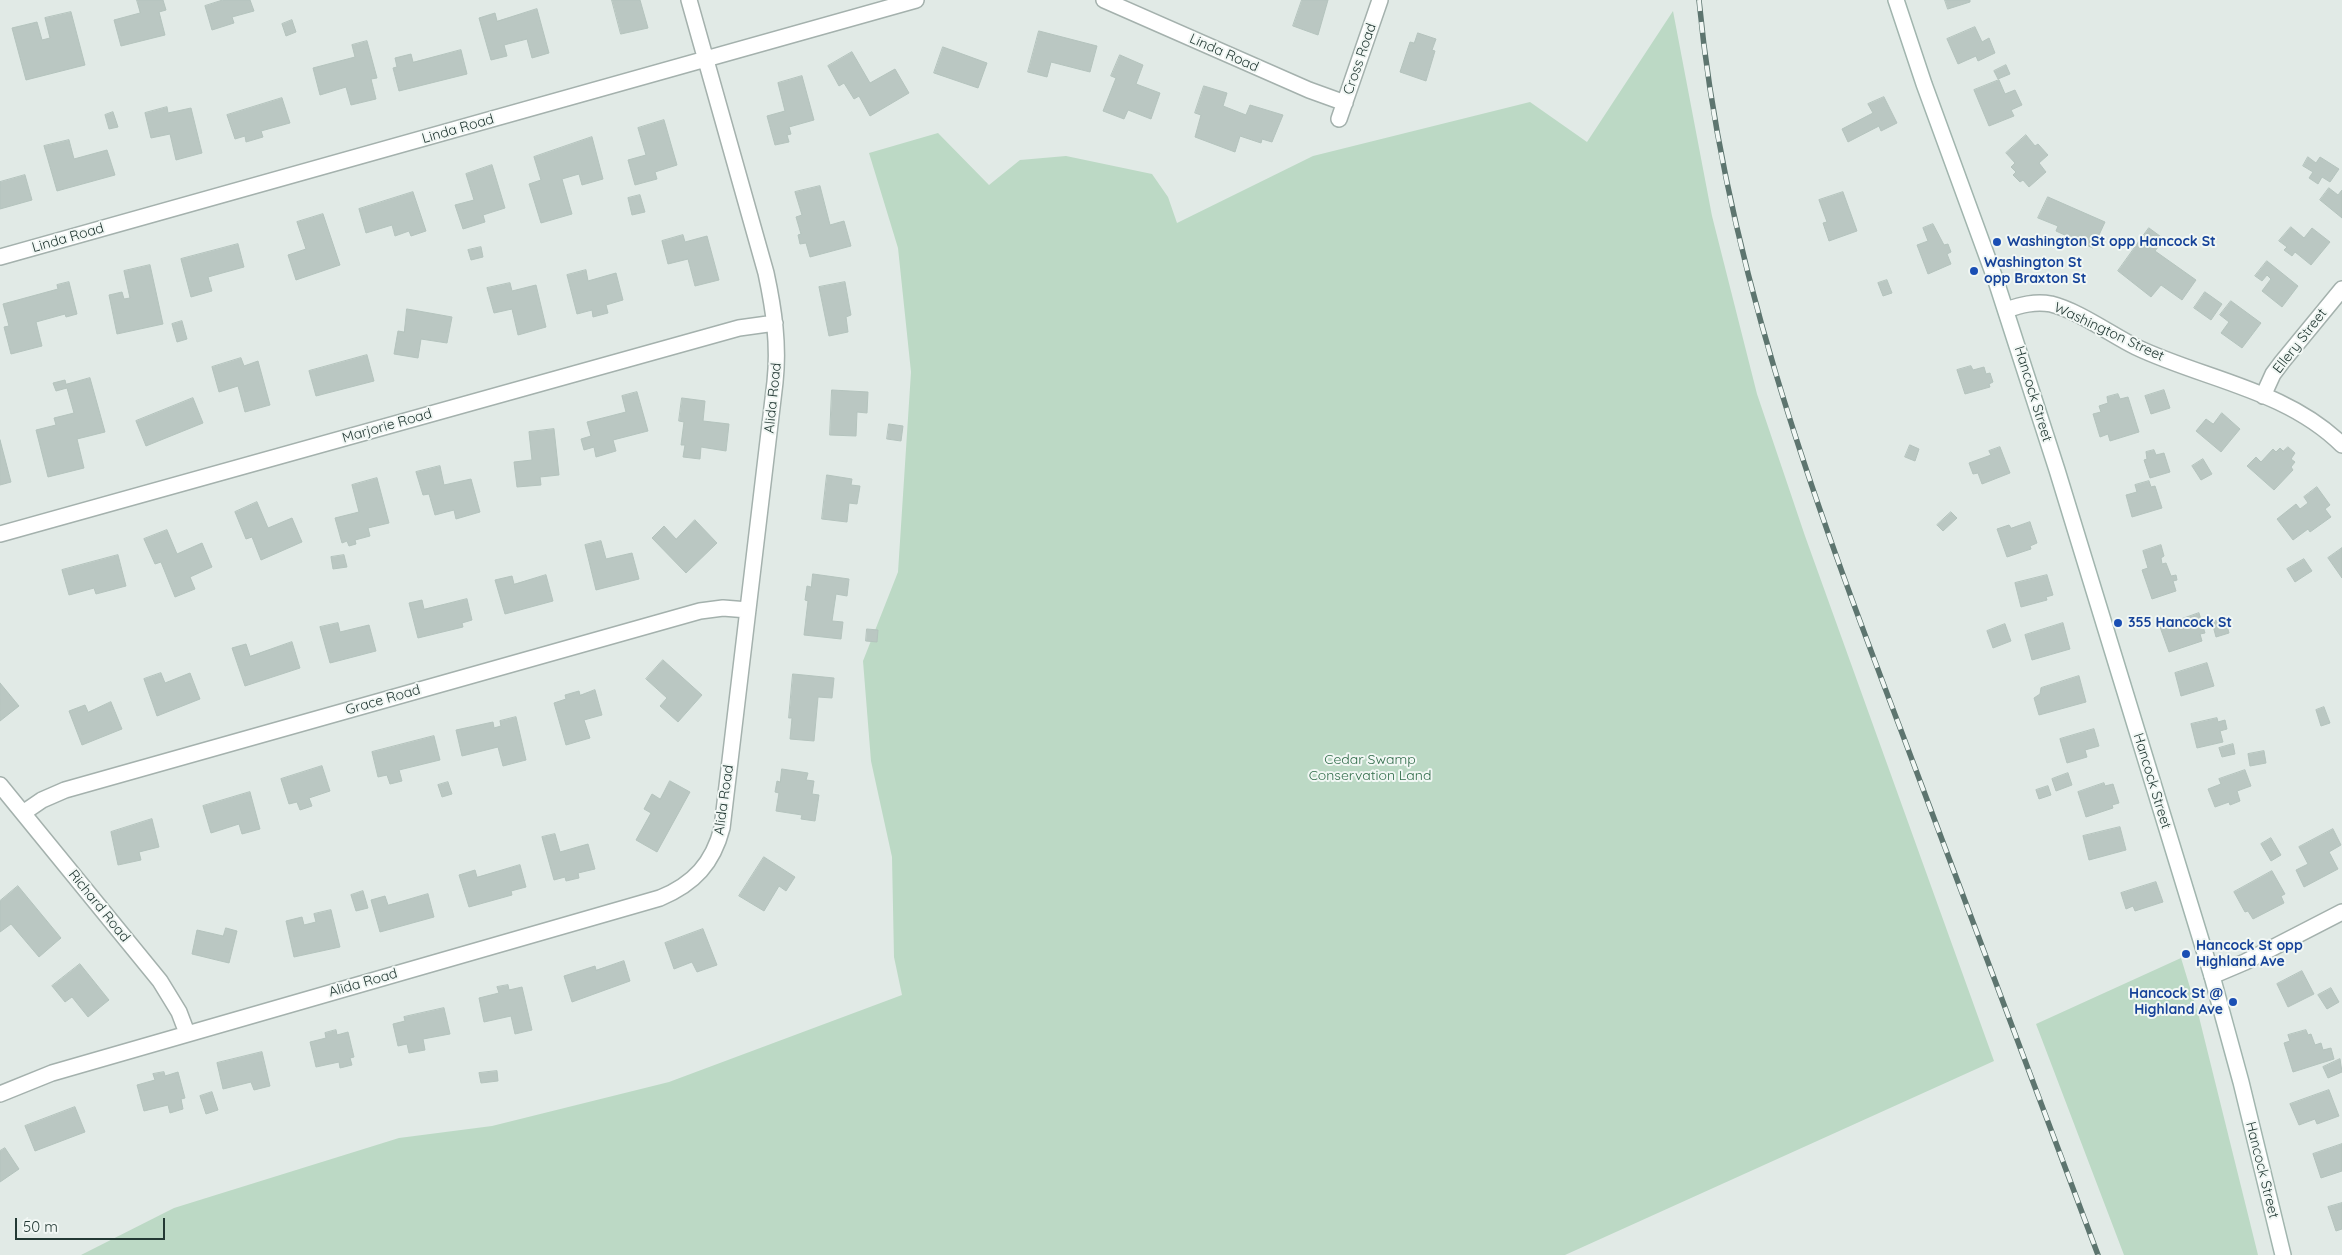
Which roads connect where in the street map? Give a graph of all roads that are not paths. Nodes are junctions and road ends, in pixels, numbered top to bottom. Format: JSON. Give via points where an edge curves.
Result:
{"nodes":[{"id":1,"x":689,"y":0,"type":"edge"},
{"id":2,"x":916,"y":0,"type":"edge"},
{"id":3,"x":1104,"y":0,"type":"edge"},
{"id":4,"x":1380,"y":0,"type":"edge"},
{"id":5,"x":1896,"y":0,"type":"edge"},
{"id":6,"x":706,"y":60,"type":"junction"},
{"id":7,"x":1345,"y":103,"type":"junction"},
{"id":8,"x":1339,"y":119,"type":"dead end"},
{"id":9,"x":0,"y":257,"type":"edge"},
{"id":10,"x":2342,"y":289,"type":"edge"},
{"id":11,"x":2006,"y":310,"type":"junction"},
{"id":12,"x":775,"y":322,"type":"junction"},
{"id":13,"x":2263,"y":396,"type":"junction"},
{"id":14,"x":2342,"y":445,"type":"edge"},
{"id":15,"x":0,"y":534,"type":"edge"},
{"id":16,"x":748,"y":610,"type":"junction"},
{"id":17,"x":0,"y":785,"type":"edge"},
{"id":18,"x":23,"y":813,"type":"junction"},
{"id":19,"x":2342,"y":912,"type":"edge"},
{"id":20,"x":2212,"y":976,"type":"junction"},
{"id":21,"x":187,"y":1033,"type":"junction"},
{"id":22,"x":0,"y":1094,"type":"edge"},
{"id":23,"x":2283,"y":1255,"type":"edge"}],
"edges":[{"from":1,"to":6,"type":"street","name":"Alida Road"},
{"from":2,"to":6,"type":"street","name":"Linda Road"},
{"from":3,"to":7,"type":"street","name":"Linda Road"},
{"from":4,"to":7,"type":"street","name":"Cross Road"},
{"from":5,"to":11,"type":"street"},
{"from":6,"to":9,"type":"street","name":"Linda Road"},
{"from":6,"to":12,"type":"street","name":"Alida Road","via":[[766,274]]},
{"from":7,"to":8,"type":"street","name":"Cross Road"},
{"from":10,"to":13,"type":"street","name":"Ellery Street","via":[[2273,374]]},
{"from":11,"to":13,"type":"street","name":"Washington Street","via":[[2030,303],[2052,304],[2145,351]]},
{"from":11,"to":20,"type":"street","name":"Hancock Street"},
{"from":12,"to":15,"type":"street","name":"Marjorie Road","via":[[720,334]]},
{"from":12,"to":16,"type":"street","name":"Alida Road","via":[[775,382]]},
{"from":13,"to":14,"type":"street","name":"Washington Street","via":[[2313,423]]},
{"from":16,"to":18,"type":"street","name":"Grace Road","via":[[723,608],[700,611],[65,790]]},
{"from":16,"to":21,"type":"street","name":"Alida Road","via":[[722,828],[710,860],[689,884],[660,898]]},
{"from":17,"to":18,"type":"street","name":"Richard Road"},
{"from":18,"to":21,"type":"street","name":"Richard Road","via":[[163,985]]},
{"from":19,"to":20,"type":"street"},
{"from":20,"to":23,"type":"street","name":"Hancock Street"},
{"from":21,"to":22,"type":"street","name":"Alida Road","via":[[52,1073]]}]}
